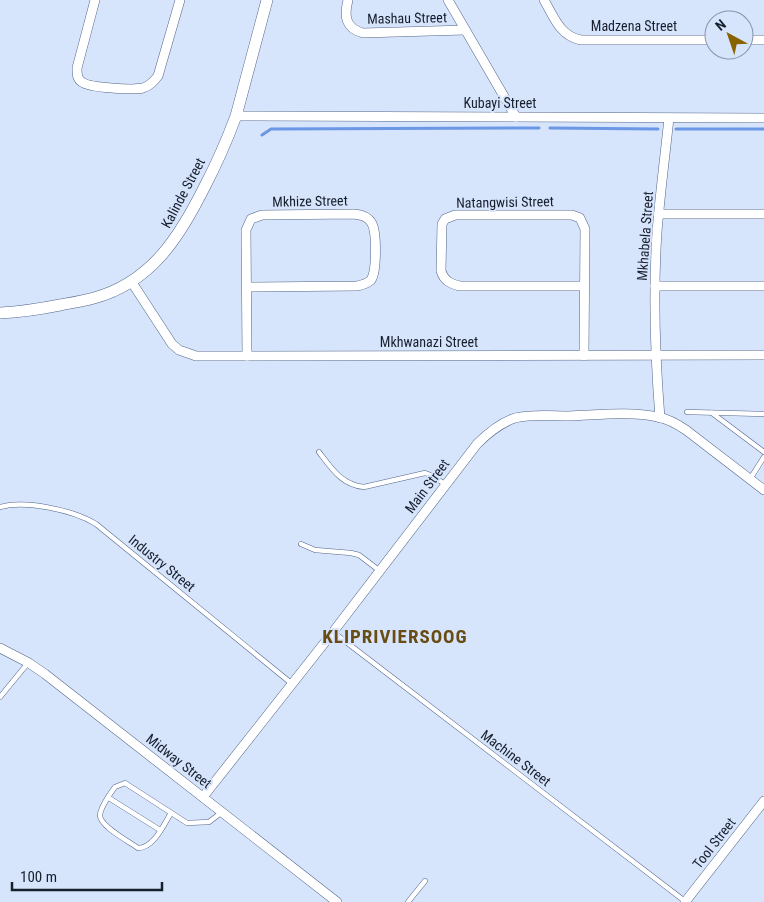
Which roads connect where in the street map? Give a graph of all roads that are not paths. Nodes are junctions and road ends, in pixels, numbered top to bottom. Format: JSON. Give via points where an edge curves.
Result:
{"nodes":[{"id":1,"x":95,"y":0,"type":"edge"},
{"id":2,"x":180,"y":0,"type":"edge"},
{"id":3,"x":267,"y":0,"type":"edge"},
{"id":4,"x":348,"y":0,"type":"edge"},
{"id":5,"x":448,"y":0,"type":"edge"},
{"id":6,"x":544,"y":0,"type":"edge"},
{"id":7,"x":465,"y":30,"type":"junction"},
{"id":8,"x":704,"y":40,"type":"edge"},
{"id":9,"x":236,"y":116,"type":"junction"},
{"id":10,"x":516,"y":117,"type":"junction"},
{"id":11,"x":669,"y":118,"type":"junction"},
{"id":12,"x":764,"y":118,"type":"edge"},
{"id":13,"x":659,"y":214,"type":"junction"},
{"id":14,"x":764,"y":214,"type":"edge"},
{"id":15,"x":131,"y":281,"type":"junction"},
{"id":16,"x":584,"y":286,"type":"junction"},
{"id":17,"x":656,"y":286,"type":"junction"},
{"id":18,"x":764,"y":286,"type":"edge"},
{"id":19,"x":247,"y":287,"type":"junction"},
{"id":20,"x":0,"y":313,"type":"edge"},
{"id":21,"x":246,"y":356,"type":"junction"},
{"id":22,"x":584,"y":356,"type":"junction"},
{"id":23,"x":655,"y":356,"type":"junction"},
{"id":24,"x":764,"y":356,"type":"edge"},
{"id":25,"x":687,"y":412,"type":"dead end"},
{"id":26,"x":712,"y":412,"type":"junction"},
{"id":27,"x":764,"y":414,"type":"edge"},
{"id":28,"x":660,"y":418,"type":"junction"},
{"id":29,"x":319,"y":452,"type":"dead end"},
{"id":30,"x":764,"y":452,"type":"edge"},
{"id":31,"x":764,"y":457,"type":"edge"},
{"id":32,"x":750,"y":479,"type":"junction"},
{"id":33,"x":446,"y":485,"type":"junction"},
{"id":34,"x":764,"y":490,"type":"edge"},
{"id":35,"x":0,"y":507,"type":"edge"},
{"id":36,"x":301,"y":544,"type":"dead end"},
{"id":37,"x":380,"y":571,"type":"junction"},
{"id":38,"x":333,"y":632,"type":"junction"},
{"id":39,"x":0,"y":648,"type":"edge"},
{"id":40,"x":28,"y":663,"type":"junction"},
{"id":41,"x":292,"y":683,"type":"junction"},
{"id":42,"x":0,"y":697,"type":"edge"},
{"id":43,"x":203,"y":797,"type":"junction"},
{"id":44,"x":109,"y":798,"type":"junction"},
{"id":45,"x":764,"y":801,"type":"edge"},
{"id":46,"x":171,"y":812,"type":"junction"},
{"id":47,"x":222,"y":812,"type":"junction"},
{"id":48,"x":160,"y":830,"type":"junction"},
{"id":49,"x":425,"y":880,"type":"dead end"},
{"id":50,"x":337,"y":902,"type":"edge"},
{"id":51,"x":408,"y":902,"type":"edge"},
{"id":52,"x":686,"y":902,"type":"edge"}],
"edges":[{"from":1,"to":2,"type":"street","via":[[77,68],[79,80],[93,86],[136,88],[154,82],[161,70]]},
{"from":3,"to":9,"type":"street","name":"Kalinde Street"},
{"from":4,"to":7,"type":"street","name":"Mashau Street","via":[[346,21],[363,33]]},
{"from":5,"to":7,"type":"street"},
{"from":6,"to":8,"type":"street","name":"Madzena Street","via":[[560,27],[572,38]]},
{"from":7,"to":10,"type":"street"},
{"from":9,"to":10,"type":"street","name":"Kubayi Street"},
{"from":9,"to":15,"type":"street","name":"Kalinde Street","via":[[185,226],[154,265]]},
{"from":10,"to":11,"type":"street","name":"Kubayi Street"},
{"from":11,"to":12,"type":"street","name":"Kubayi Street"},
{"from":11,"to":13,"type":"street","name":"Mkhabela Street"},
{"from":13,"to":14,"type":"street"},
{"from":13,"to":17,"type":"street","name":"Mkhabela Street"},
{"from":15,"to":20,"type":"street","name":"Kalinde Street","via":[[94,298],[16,313]]},
{"from":15,"to":21,"type":"street","name":"Mkhwanazi Street","via":[[179,350],[196,356]]},
{"from":16,"to":16,"type":"street","name":"Natangwisi Street","via":[[585,229],[577,216],[455,215],[442,224],[441,271],[452,284]]},
{"from":16,"to":22,"type":"street","name":"Natangwisi Street"},
{"from":17,"to":18,"type":"street"},
{"from":17,"to":23,"type":"street","name":"Mkhabela Street"},
{"from":19,"to":19,"type":"street","name":"Mkhize Street","via":[[246,230],[256,216],[354,214],[367,217],[372,222],[375,269],[367,283],[356,286]]},
{"from":19,"to":21,"type":"street","name":"Mkhize Street"},
{"from":21,"to":22,"type":"street","name":"Mkhwanazi Street"},
{"from":22,"to":23,"type":"street","name":"Mkhwanazi Street"},
{"from":23,"to":24,"type":"street","name":"Mkhwanazi Street"},
{"from":23,"to":28,"type":"street","name":"Mkhabela Street"},
{"from":25,"to":26,"type":"lane"},
{"from":26,"to":27,"type":"lane"},
{"from":26,"to":30,"type":"lane"},
{"from":28,"to":32,"type":"street","name":"Main Street","via":[[686,430]]},
{"from":28,"to":33,"type":"street","name":"Main Street","via":[[629,415],[516,418],[489,432]]},
{"from":29,"to":33,"type":"lane","via":[[342,480],[356,486],[425,473]]},
{"from":31,"to":32,"type":"lane"},
{"from":32,"to":34,"type":"street","name":"Main Street"},
{"from":33,"to":37,"type":"street","name":"Main Street"},
{"from":35,"to":41,"type":"lane","name":"Industry Street","via":[[20,505],[53,509],[73,513],[96,524]]},
{"from":36,"to":37,"type":"lane","via":[[315,550],[359,555]]},
{"from":37,"to":38,"type":"street","name":"Main Street"},
{"from":38,"to":41,"type":"street","name":"Main Street"},
{"from":38,"to":52,"type":"lane","name":"Machine Street"},
{"from":39,"to":40,"type":"street","name":"Midway Street"},
{"from":40,"to":42,"type":"lane"},
{"from":40,"to":43,"type":"street","name":"Midway Street"},
{"from":41,"to":43,"type":"street","name":"Main Street"},
{"from":43,"to":47,"type":"street","name":"Midway Street"},
{"from":44,"to":46,"type":"lane","via":[[115,787],[125,784]]},
{"from":44,"to":48,"type":"lane"},
{"from":44,"to":48,"type":"lane","via":[[100,814],[101,819],[138,848],[151,843]]},
{"from":45,"to":52,"type":"street","name":"Tool Street"},
{"from":46,"to":47,"type":"lane","via":[[187,823],[200,824],[209,822]]},
{"from":46,"to":48,"type":"lane"},
{"from":47,"to":50,"type":"street","name":"Midway Street"},
{"from":49,"to":51,"type":"lane"}]}
